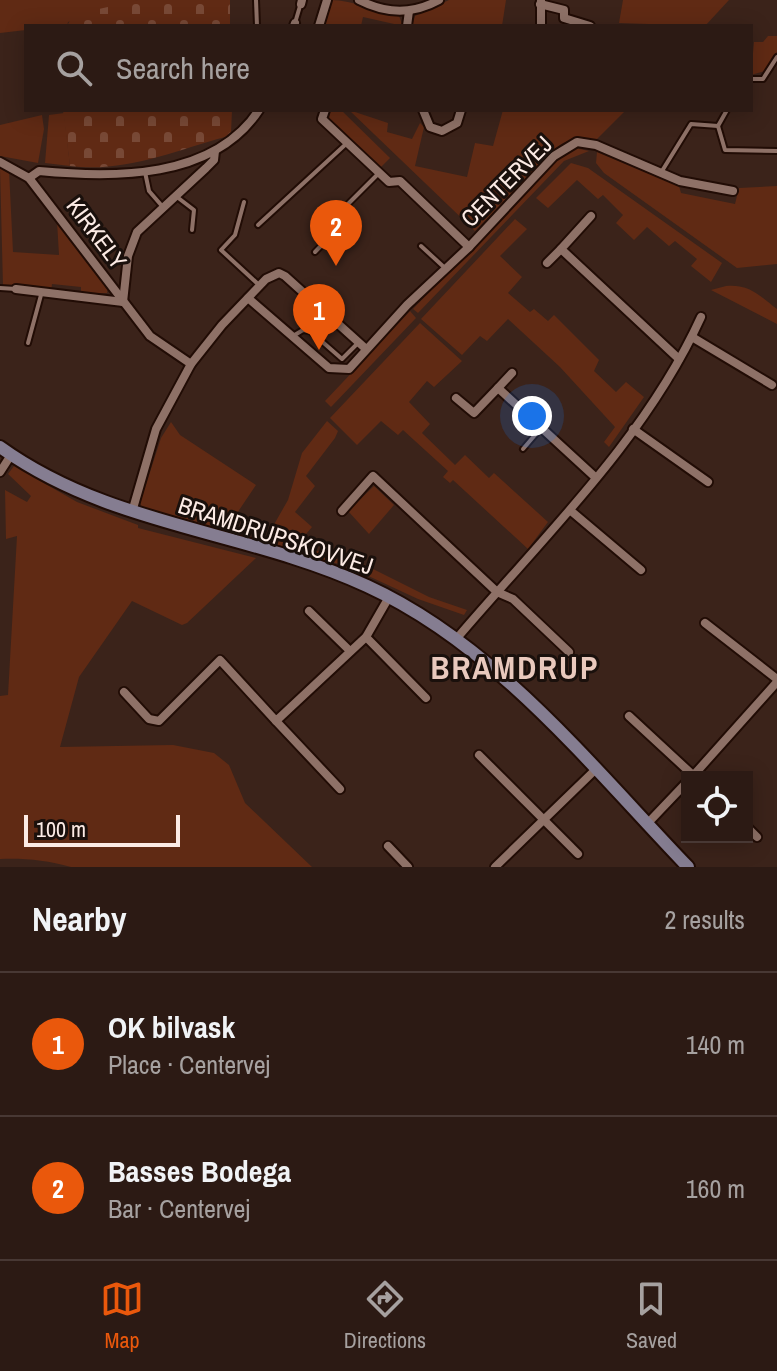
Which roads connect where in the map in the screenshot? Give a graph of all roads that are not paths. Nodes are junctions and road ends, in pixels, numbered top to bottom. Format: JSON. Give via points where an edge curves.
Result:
{"nodes":[{"id":1,"x":256,"y":0,"type":"edge"},
{"id":2,"x":327,"y":0,"type":"edge"},
{"id":3,"x":359,"y":0,"type":"edge"},
{"id":4,"x":439,"y":0,"type":"edge"},
{"id":5,"x":302,"y":2,"type":"edge"},
{"id":6,"x":540,"y":2,"type":"edge"},
{"id":7,"x":409,"y":11,"type":"junction"},
{"id":8,"x":257,"y":24,"type":"edge"},
{"id":9,"x":295,"y":24,"type":"edge"},
{"id":10,"x":320,"y":24,"type":"edge"},
{"id":11,"x":407,"y":24,"type":"edge"},
{"id":12,"x":541,"y":24,"type":"edge"},
{"id":13,"x":584,"y":24,"type":"edge"},
{"id":14,"x":777,"y":57,"type":"edge"},
{"id":15,"x":753,"y":79,"type":"edge"},
{"id":16,"x":257,"y":112,"type":"edge"},
{"id":17,"x":324,"y":112,"type":"edge"},
{"id":18,"x":424,"y":112,"type":"edge"},
{"id":19,"x":460,"y":112,"type":"edge"},
{"id":20,"x":726,"y":112,"type":"edge"},
{"id":21,"x":718,"y":126,"type":"junction"},
{"id":22,"x":347,"y":142,"type":"junction"},
{"id":23,"x":215,"y":151,"type":"junction"},
{"id":24,"x":777,"y":151,"type":"edge"},
{"id":25,"x":0,"y":162,"type":"edge"},
{"id":26,"x":145,"y":172,"type":"junction"},
{"id":27,"x":379,"y":173,"type":"junction"},
{"id":28,"x":661,"y":173,"type":"junction"},
{"id":29,"x":29,"y":178,"type":"junction"},
{"id":30,"x":733,"y":191,"type":"dead end"},
{"id":31,"x":175,"y":195,"type":"junction"},
{"id":32,"x":244,"y":202,"type":"dead end"},
{"id":33,"x":162,"y":206,"type":"junction"},
{"id":34,"x":591,"y":216,"type":"dead end"},
{"id":35,"x":258,"y":225,"type":"dead end"},
{"id":36,"x":192,"y":230,"type":"dead end"},
{"id":37,"x":421,"y":246,"type":"dead end"},
{"id":38,"x":469,"y":247,"type":"junction"},
{"id":39,"x":561,"y":249,"type":"junction"},
{"id":40,"x":315,"y":252,"type":"dead end"},
{"id":41,"x":547,"y":263,"type":"dead end"},
{"id":42,"x":446,"y":269,"type":"junction"},
{"id":43,"x":260,"y":286,"type":"junction"},
{"id":44,"x":0,"y":288,"type":"edge"},
{"id":45,"x":16,"y":289,"type":"joint"},
{"id":46,"x":41,"y":295,"type":"junction"},
{"id":47,"x":248,"y":298,"type":"junction"},
{"id":48,"x":123,"y":302,"type":"junction"},
{"id":49,"x":701,"y":317,"type":"dead end"},
{"id":50,"x":293,"y":336,"type":"junction"},
{"id":51,"x":692,"y":337,"type":"junction"},
{"id":52,"x":28,"y":343,"type":"dead end"},
{"id":53,"x":363,"y":345,"type":"junction"},
{"id":54,"x":679,"y":359,"type":"junction"},
{"id":55,"x":191,"y":364,"type":"junction"},
{"id":56,"x":512,"y":373,"type":"dead end"},
{"id":57,"x":772,"y":385,"type":"dead end"},
{"id":58,"x":498,"y":388,"type":"junction"},
{"id":59,"x":456,"y":398,"type":"dead end"},
{"id":60,"x":541,"y":428,"type":"junction"},
{"id":61,"x":633,"y":429,"type":"junction"},
{"id":62,"x":0,"y":447,"type":"edge"},
{"id":63,"x":523,"y":449,"type":"dead end"},
{"id":64,"x":11,"y":455,"type":"junction"},
{"id":65,"x":0,"y":472,"type":"edge"},
{"id":66,"x":595,"y":477,"type":"junction"},
{"id":67,"x":708,"y":482,"type":"dead end"},
{"id":68,"x":342,"y":511,"type":"dead end"},
{"id":69,"x":571,"y":511,"type":"junction"},
{"id":70,"x":132,"y":512,"type":"junction"},
{"id":71,"x":641,"y":570,"type":"dead end"},
{"id":72,"x":497,"y":592,"type":"junction"},
{"id":73,"x":389,"y":597,"type":"junction"},
{"id":74,"x":309,"y":611,"type":"dead end"},
{"id":75,"x":705,"y":623,"type":"dead end"},
{"id":76,"x":366,"y":637,"type":"junction"},
{"id":77,"x":458,"y":637,"type":"junction"},
{"id":78,"x":350,"y":651,"type":"junction"},
{"id":79,"x":569,"y":652,"type":"dead end"},
{"id":80,"x":777,"y":680,"type":"edge"},
{"id":81,"x":124,"y":692,"type":"dead end"},
{"id":82,"x":426,"y":698,"type":"dead end"},
{"id":83,"x":629,"y":716,"type":"dead end"},
{"id":84,"x":276,"y":721,"type":"junction"},
{"id":85,"x":479,"y":755,"type":"dead end"},
{"id":86,"x":594,"y":771,"type":"junction"},
{"id":87,"x":685,"y":771,"type":"edge"},
{"id":88,"x":698,"y":771,"type":"edge"},
{"id":89,"x":340,"y":789,"type":"dead end"},
{"id":90,"x":681,"y":789,"type":"edge"},
{"id":91,"x":545,"y":819,"type":"junction"},
{"id":92,"x":647,"y":824,"type":"junction"},
{"id":93,"x":753,"y":833,"type":"edge"},
{"id":94,"x":757,"y":837,"type":"dead end"},
{"id":95,"x":388,"y":846,"type":"dead end"},
{"id":96,"x":578,"y":854,"type":"dead end"},
{"id":97,"x":408,"y":867,"type":"edge"},
{"id":98,"x":495,"y":867,"type":"edge"},
{"id":99,"x":688,"y":867,"type":"edge"}],
"edges":[{"from":1,"to":8,"type":"lane"},
{"from":2,"to":10,"type":"street"},
{"from":3,"to":7,"type":"street","via":[[376,9]]},
{"from":4,"to":7,"type":"street"},
{"from":5,"to":9,"type":"lane"},
{"from":6,"to":12,"type":"street"},
{"from":6,"to":13,"type":"street"},
{"from":7,"to":11,"type":"street"},
{"from":14,"to":15,"type":"lane","via":[[763,79]]},
{"from":16,"to":23,"type":"street","via":[[234,139]]},
{"from":17,"to":22,"type":"street","name":"CENTERVEJ","via":[[322,119]]},
{"from":18,"to":19,"type":"street","via":[[430,127],[442,131],[457,123]]},
{"from":20,"to":21,"type":"lane"},
{"from":21,"to":24,"type":"lane","via":[[725,150]]},
{"from":21,"to":28,"type":"lane","via":[[691,124]]},
{"from":22,"to":27,"type":"street","name":"CENTERVEJ"},
{"from":22,"to":35,"type":"lane"},
{"from":23,"to":26,"type":"street","name":"KIRKELY"},
{"from":23,"to":31,"type":"street","via":[[214,160]]},
{"from":25,"to":29,"type":"street","name":"KIRKELY"},
{"from":26,"to":29,"type":"street","name":"KIRKELY","via":[[120,176],[39,171]]},
{"from":26,"to":33,"type":"lane","via":[[149,191]]},
{"from":27,"to":38,"type":"street","name":"CENTERVEJ","via":[[389,182],[400,181]]},
{"from":27,"to":40,"type":"lane","via":[[348,204],[344,222]]},
{"from":28,"to":30,"type":"street","name":"CENTERVEJ"},
{"from":28,"to":38,"type":"street","name":"CENTERVEJ","via":[[577,142],[554,156]]},
{"from":29,"to":48,"type":"street","name":"KIRKELY"},
{"from":31,"to":33,"type":"street"},
{"from":31,"to":36,"type":"lane","via":[[194,210]]},
{"from":32,"to":43,"type":"lane","via":[[235,235],[221,250]]},
{"from":33,"to":48,"type":"street","via":[[132,244]]},
{"from":34,"to":39,"type":"street"},
{"from":37,"to":42,"type":"lane"},
{"from":38,"to":42,"type":"street","name":"CENTERVEJ"},
{"from":39,"to":41,"type":"street"},
{"from":39,"to":54,"type":"street"},
{"from":42,"to":53,"type":"street","name":"CENTERVEJ"},
{"from":43,"to":47,"type":"street"},
{"from":43,"to":53,"type":"street","via":[[275,274],[285,276]]},
{"from":44,"to":45,"type":"lane"},
{"from":45,"to":46,"type":"street","name":"KIRKELY"},
{"from":46,"to":48,"type":"street","name":"KIRKELY"},
{"from":46,"to":52,"type":"lane"},
{"from":47,"to":50,"type":"street","name":"CENTERVEJ"},
{"from":47,"to":55,"type":"street"},
{"from":48,"to":55,"type":"street","via":[[150,336]]},
{"from":49,"to":51,"type":"street"},
{"from":50,"to":53,"type":"lane","via":[[310,331],[342,359]]},
{"from":50,"to":53,"type":"street","name":"CENTERVEJ","via":[[335,371],[349,369]]},
{"from":51,"to":54,"type":"street"},
{"from":51,"to":57,"type":"street"},
{"from":54,"to":61,"type":"street"},
{"from":55,"to":70,"type":"street","via":[[156,429]]},
{"from":56,"to":58,"type":"street"},
{"from":58,"to":59,"type":"street","via":[[474,413]]},
{"from":58,"to":60,"type":"street"},
{"from":60,"to":63,"type":"lane"},
{"from":60,"to":66,"type":"street"},
{"from":61,"to":66,"type":"street"},
{"from":61,"to":67,"type":"street"},
{"from":62,"to":64,"type":"street","name":"BRAMDRUPSKOVVEJ"},
{"from":64,"to":65,"type":"street"},
{"from":64,"to":70,"type":"street","name":"BRAMDRUPSKOVVEJ","via":[[58,483]]},
{"from":66,"to":69,"type":"street"},
{"from":68,"to":72,"type":"street","via":[[373,476]]},
{"from":69,"to":71,"type":"street"},
{"from":69,"to":72,"type":"street"},
{"from":70,"to":73,"type":"street","name":"BRAMDRUPSKOVVEJ","via":[[321,568]]},
{"from":72,"to":77,"type":"street"},
{"from":72,"to":79,"type":"street","via":[[513,599]]},
{"from":73,"to":76,"type":"street"},
{"from":73,"to":77,"type":"street","name":"BRAMDRUPSKOVVEJ"},
{"from":74,"to":78,"type":"street"},
{"from":75,"to":80,"type":"street"},
{"from":76,"to":78,"type":"street"},
{"from":76,"to":82,"type":"street"},
{"from":77,"to":86,"type":"street","name":"BRAMDRUPSKOVVEJ"},
{"from":78,"to":84,"type":"street"},
{"from":80,"to":88,"type":"street"},
{"from":81,"to":84,"type":"street","via":[[149,719],[159,721],[220,660]]},
{"from":83,"to":87,"type":"street"},
{"from":84,"to":89,"type":"street"},
{"from":85,"to":91,"type":"street"},
{"from":86,"to":91,"type":"street"},
{"from":86,"to":92,"type":"street","name":"BRAMDRUPSKOVVEJ"},
{"from":90,"to":92,"type":"street"},
{"from":91,"to":96,"type":"street"},
{"from":91,"to":98,"type":"street"},
{"from":92,"to":99,"type":"street","name":"BRAMDRUPSKOVVEJ"},
{"from":93,"to":94,"type":"street"},
{"from":95,"to":97,"type":"street"}]}
